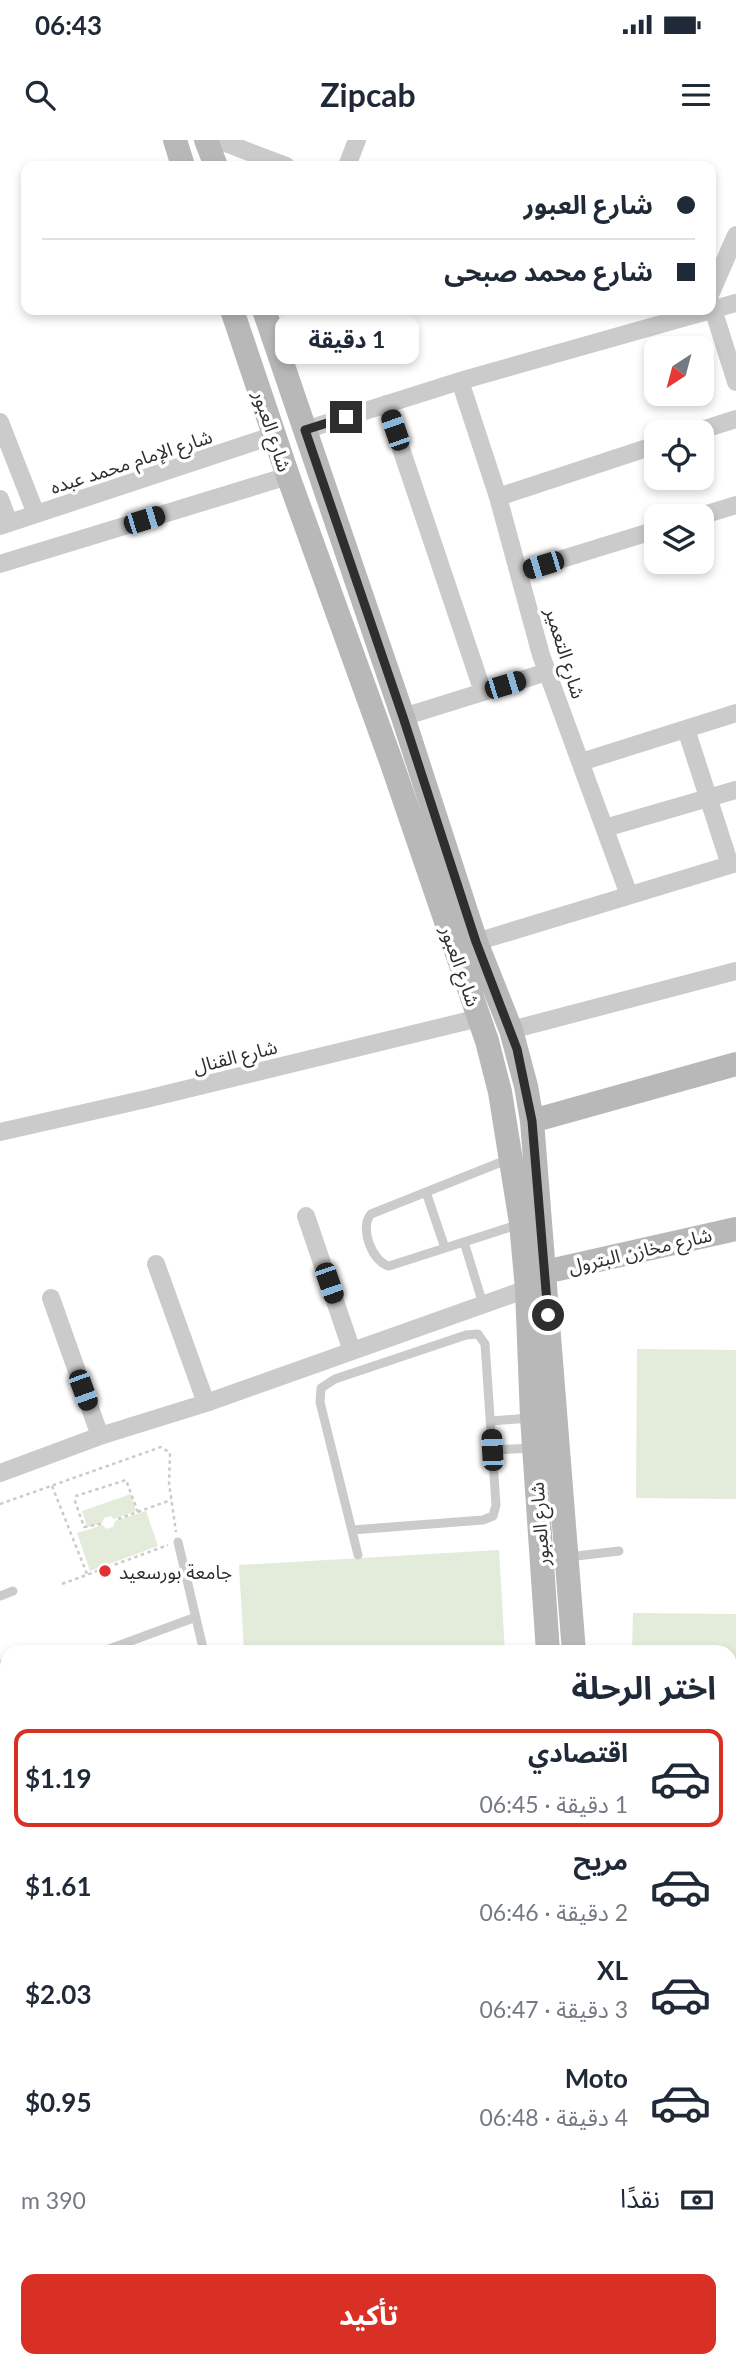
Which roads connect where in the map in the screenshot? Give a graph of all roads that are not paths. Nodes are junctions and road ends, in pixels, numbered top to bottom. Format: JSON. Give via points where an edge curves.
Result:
{"nodes":[{"id":1,"x":174,"y":140,"type":"edge"},
{"id":2,"x":358,"y":140,"type":"edge"},
{"id":3,"x":218,"y":141,"type":"edge"},
{"id":4,"x":181,"y":161,"type":"edge"},
{"id":5,"x":216,"y":161,"type":"edge"},
{"id":6,"x":272,"y":161,"type":"edge"},
{"id":7,"x":349,"y":161,"type":"edge"},
{"id":8,"x":736,"y":235,"type":"edge"},
{"id":9,"x":716,"y":286,"type":"edge"},
{"id":10,"x":736,"y":303,"type":"edge"},
{"id":11,"x":716,"y":306,"type":"edge"},
{"id":12,"x":234,"y":315,"type":"edge"},
{"id":13,"x":266,"y":315,"type":"edge"},
{"id":14,"x":681,"y":315,"type":"edge"},
{"id":15,"x":711,"y":315,"type":"edge"},
{"id":16,"x":460,"y":381,"type":"junction"},
{"id":17,"x":736,"y":383,"type":"edge"},
{"id":18,"x":386,"y":404,"type":"junction"},
{"id":19,"x":736,"y":419,"type":"edge"},
{"id":20,"x":0,"y":422,"type":"edge"},
{"id":21,"x":714,"y":426,"type":"edge"},
{"id":22,"x":305,"y":430,"type":"junction"},
{"id":23,"x":275,"y":435,"type":"junction"},
{"id":24,"x":644,"y":449,"type":"edge"},
{"id":25,"x":288,"y":476,"type":"junction"},
{"id":26,"x":498,"y":498,"type":"junction"},
{"id":27,"x":0,"y":499,"type":"edge"},
{"id":28,"x":736,"y":505,"type":"edge"},
{"id":29,"x":714,"y":512,"type":"edge"},
{"id":30,"x":36,"y":514,"type":"junction"},
{"id":31,"x":5,"y":525,"type":"edge"},
{"id":32,"x":644,"y":534,"type":"edge"},
{"id":33,"x":0,"y":564,"type":"edge"},
{"id":34,"x":520,"y":572,"type":"junction"},
{"id":35,"x":547,"y":672,"type":"junction"},
{"id":36,"x":393,"y":690,"type":"junction"},
{"id":37,"x":484,"y":692,"type":"junction"},
{"id":38,"x":369,"y":698,"type":"junction"},
{"id":39,"x":736,"y":713,"type":"edge"},
{"id":40,"x":403,"y":717,"type":"junction"},
{"id":41,"x":686,"y":729,"type":"junction"},
{"id":42,"x":414,"y":752,"type":"junction"},
{"id":43,"x":391,"y":761,"type":"junction"},
{"id":44,"x":581,"y":762,"type":"junction"},
{"id":45,"x":736,"y":790,"type":"edge"},
{"id":46,"x":708,"y":798,"type":"junction"},
{"id":47,"x":605,"y":828,"type":"junction"},
{"id":48,"x":733,"y":864,"type":"edge"},
{"id":49,"x":629,"y":895,"type":"junction"},
{"id":50,"x":476,"y":942,"type":"junction"},
{"id":51,"x":736,"y":971,"type":"edge"},
{"id":52,"x":479,"y":1018,"type":"junction"},
{"id":53,"x":511,"y":1030,"type":"junction"},
{"id":54,"x":736,"y":1064,"type":"edge"},
{"id":55,"x":532,"y":1121,"type":"junction"},
{"id":56,"x":0,"y":1132,"type":"edge"},
{"id":57,"x":511,"y":1159,"type":"junction"},
{"id":58,"x":426,"y":1192,"type":"junction"},
{"id":59,"x":306,"y":1216,"type":"dead end"},
{"id":60,"x":521,"y":1223,"type":"junction"},
{"id":61,"x":736,"y":1229,"type":"edge"},
{"id":62,"x":464,"y":1242,"type":"junction"},
{"id":63,"x":445,"y":1248,"type":"junction"},
{"id":64,"x":156,"y":1264,"type":"dead end"},
{"id":65,"x":536,"y":1280,"type":"junction"},
{"id":66,"x":51,"y":1298,"type":"dead end"},
{"id":67,"x":483,"y":1304,"type":"junction"},
{"id":68,"x":352,"y":1351,"type":"junction"},
{"id":69,"x":206,"y":1403,"type":"junction"},
{"id":70,"x":532,"y":1417,"type":"junction"},
{"id":71,"x":491,"y":1421,"type":"junction"},
{"id":72,"x":100,"y":1436,"type":"junction"},
{"id":73,"x":534,"y":1448,"type":"junction"},
{"id":74,"x":492,"y":1450,"type":"junction"},
{"id":75,"x":0,"y":1473,"type":"edge"},
{"id":76,"x":550,"y":1500,"type":"junction"},
{"id":77,"x":352,"y":1530,"type":"junction"},
{"id":78,"x":177,"y":1542,"type":"road end"},
{"id":79,"x":619,"y":1551,"type":"dead end"},
{"id":80,"x":358,"y":1555,"type":"dead end"},
{"id":81,"x":566,"y":1557,"type":"junction"},
{"id":82,"x":13,"y":1591,"type":"dead end"},
{"id":83,"x":0,"y":1596,"type":"edge"},
{"id":84,"x":196,"y":1617,"type":"junction"},
{"id":85,"x":119,"y":1645,"type":"edge"},
{"id":86,"x":202,"y":1645,"type":"edge"},
{"id":87,"x":548,"y":1645,"type":"edge"},
{"id":88,"x":573,"y":1645,"type":"edge"}],
"edges":[{"from":1,"to":4,"type":"street"},
{"from":2,"to":7,"type":"street"},
{"from":3,"to":5,"type":"street"},
{"from":3,"to":6,"type":"street"},
{"from":8,"to":9,"type":"street"},
{"from":10,"to":11,"type":"street"},
{"from":12,"to":23,"type":"street","name":"شارع العبور"},
{"from":13,"to":22,"type":"street","name":"شارع العبور"},
{"from":14,"to":16,"type":"street"},
{"from":15,"to":17,"type":"street"},
{"from":16,"to":18,"type":"street"},
{"from":16,"to":26,"type":"street","name":"شارع التعمير"},
{"from":18,"to":22,"type":"street"},
{"from":18,"to":37,"type":"street"},
{"from":19,"to":21,"type":"street"},
{"from":20,"to":30,"type":"street"},
{"from":22,"to":36,"type":"street","name":"شارع العبور"},
{"from":23,"to":25,"type":"street","name":"شارع العبور"},
{"from":23,"to":30,"type":"street","name":"شارع الإمام محمد عبده"},
{"from":24,"to":26,"type":"street"},
{"from":25,"to":33,"type":"street"},
{"from":25,"to":38,"type":"street","name":"شارع العبور"},
{"from":26,"to":34,"type":"street","name":"شارع التعمير"},
{"from":27,"to":31,"type":"street"},
{"from":28,"to":29,"type":"street"},
{"from":30,"to":31,"type":"street","name":"شارع الإمام محمد عبده"},
{"from":32,"to":34,"type":"street"},
{"from":34,"to":35,"type":"street","name":"شارع التعمير"},
{"from":35,"to":37,"type":"street"},
{"from":35,"to":44,"type":"street","name":"شارع التعمير"},
{"from":36,"to":38,"type":"street","via":[[383,701]]},
{"from":36,"to":40,"type":"street","name":"شارع العبور"},
{"from":37,"to":40,"type":"street"},
{"from":38,"to":43,"type":"street","name":"شارع العبور"},
{"from":39,"to":41,"type":"street"},
{"from":40,"to":42,"type":"street","name":"شارع العبور"},
{"from":41,"to":44,"type":"street"},
{"from":41,"to":46,"type":"street"},
{"from":42,"to":43,"type":"street","via":[[398,752]]},
{"from":42,"to":50,"type":"street","name":"شارع العبور"},
{"from":43,"to":52,"type":"street","name":"شارع العبور"},
{"from":44,"to":47,"type":"street","name":"شارع التعمير"},
{"from":45,"to":46,"type":"street"},
{"from":46,"to":47,"type":"street"},
{"from":46,"to":48,"type":"street"},
{"from":47,"to":49,"type":"street","name":"شارع التعمير"},
{"from":48,"to":49,"type":"street"},
{"from":49,"to":50,"type":"street"},
{"from":50,"to":53,"type":"street","name":"شارع العبور"},
{"from":51,"to":53,"type":"street"},
{"from":52,"to":56,"type":"street","name":"شارع القنال"},
{"from":52,"to":57,"type":"street","name":"شارع العبور","via":[[500,1092]]},
{"from":53,"to":55,"type":"street","name":"شارع العبور"},
{"from":54,"to":55,"type":"street"},
{"from":55,"to":65,"type":"street","name":"شارع العبور"},
{"from":57,"to":58,"type":"lane"},
{"from":57,"to":60,"type":"street","name":"شارع العبور"},
{"from":58,"to":63,"type":"lane"},
{"from":58,"to":63,"type":"lane","via":[[371,1214],[366,1231],[380,1262],[389,1266]]},
{"from":59,"to":68,"type":"street"},
{"from":60,"to":62,"type":"lane"},
{"from":60,"to":65,"type":"street","name":"شارع العبور"},
{"from":61,"to":65,"type":"street","name":"شارع مخازن البترول"},
{"from":62,"to":63,"type":"lane"},
{"from":62,"to":67,"type":"lane"},
{"from":64,"to":69,"type":"street"},
{"from":65,"to":67,"type":"street"},
{"from":65,"to":70,"type":"street","name":"شارع العبور"},
{"from":65,"to":76,"type":"street","name":"شارع العبور"},
{"from":66,"to":72,"type":"street"},
{"from":67,"to":68,"type":"street"},
{"from":68,"to":69,"type":"street"},
{"from":69,"to":72,"type":"street"},
{"from":70,"to":71,"type":"lane"},
{"from":70,"to":73,"type":"street","name":"شارع العبور"},
{"from":71,"to":74,"type":"lane"},
{"from":71,"to":77,"type":"lane","via":[[485,1344],[478,1334],[327,1382],[321,1388],[320,1402]]},
{"from":72,"to":75,"type":"street"},
{"from":73,"to":74,"type":"lane"},
{"from":73,"to":76,"type":"street","name":"شارع العبور"},
{"from":74,"to":77,"type":"lane","via":[[496,1505],[488,1519]]},
{"from":76,"to":81,"type":"street","name":"شارع العبور"},
{"from":76,"to":87,"type":"street","name":"شارع العبور"},
{"from":77,"to":80,"type":"lane"},
{"from":78,"to":84,"type":"lane"},
{"from":79,"to":81,"type":"lane"},
{"from":81,"to":88,"type":"street","name":"شارع العبور"},
{"from":82,"to":83,"type":"lane"},
{"from":84,"to":85,"type":"lane"},
{"from":84,"to":86,"type":"lane"}]}
